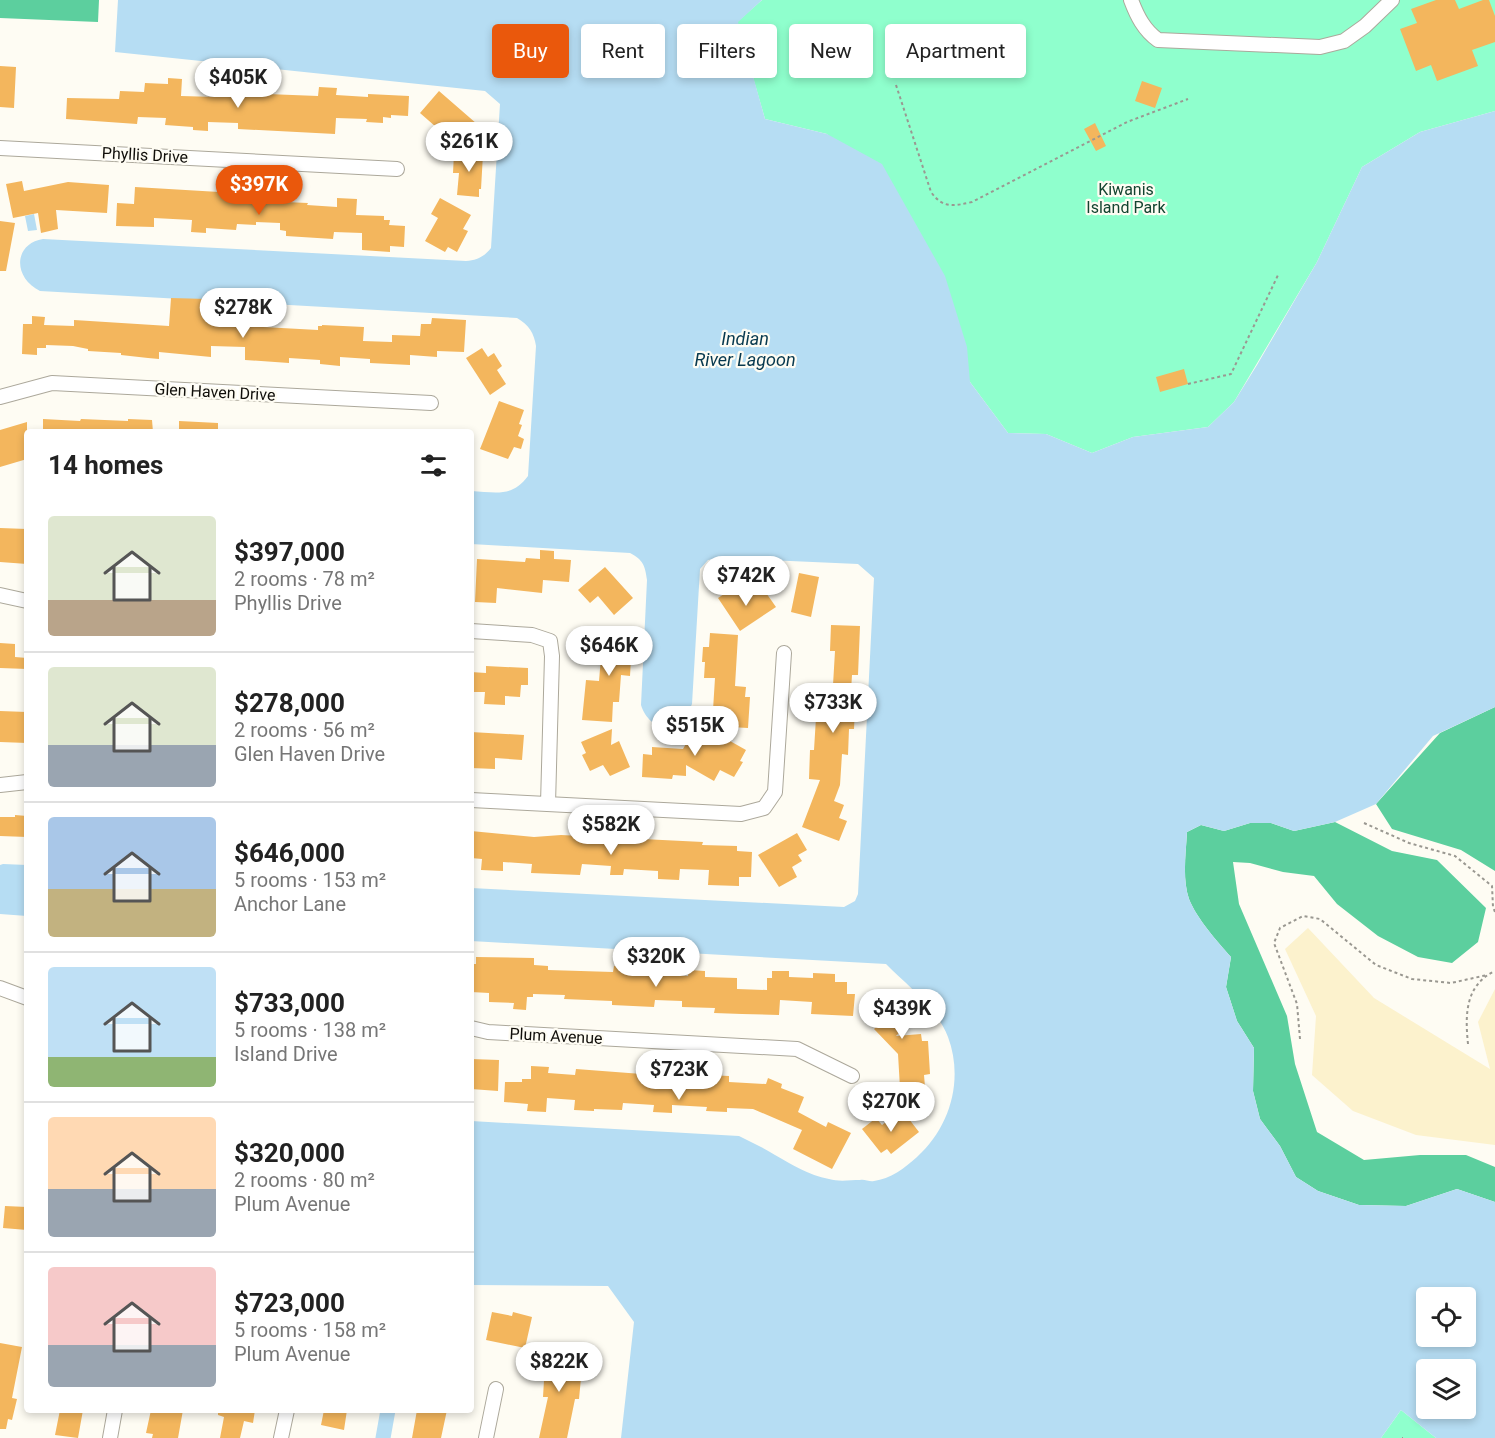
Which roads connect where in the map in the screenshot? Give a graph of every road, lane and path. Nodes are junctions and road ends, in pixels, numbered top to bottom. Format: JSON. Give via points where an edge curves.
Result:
{"nodes":[{"id":1,"x":1131,"y":0,"type":"edge"},
{"id":2,"x":1392,"y":0,"type":"edge"},
{"id":3,"x":896,"y":85,"type":"dead end"},
{"id":4,"x":1188,"y":99,"type":"dead end"},
{"id":5,"x":0,"y":148,"type":"edge"},
{"id":6,"x":398,"y":169,"type":"dead end"},
{"id":7,"x":1279,"y":273,"type":"dead end"},
{"id":8,"x":1188,"y":384,"type":"dead end"},
{"id":9,"x":0,"y":397,"type":"edge"},
{"id":10,"x":431,"y":403,"type":"dead end"},
{"id":11,"x":0,"y":595,"type":"edge"},
{"id":12,"x":24,"y":600,"type":"edge"},
{"id":13,"x":474,"y":632,"type":"edge"},
{"id":14,"x":784,"y":653,"type":"dead end"},
{"id":15,"x":24,"y":782,"type":"edge"},
{"id":16,"x":0,"y":785,"type":"edge"},
{"id":17,"x":474,"y":800,"type":"edge"},
{"id":18,"x":548,"y":804,"type":"junction"},
{"id":19,"x":1364,"y":823,"type":"dead end"},
{"id":20,"x":1495,"y":912,"type":"edge"},
{"id":21,"x":1495,"y":971,"type":"edge"},
{"id":22,"x":1487,"y":975,"type":"junction"},
{"id":23,"x":0,"y":988,"type":"edge"},
{"id":24,"x":24,"y":997,"type":"edge"},
{"id":25,"x":474,"y":1029,"type":"edge"},
{"id":26,"x":1300,"y":1038,"type":"dead end"},
{"id":27,"x":1468,"y":1044,"type":"dead end"},
{"id":28,"x":852,"y":1076,"type":"dead end"},
{"id":29,"x":496,"y":1389,"type":"dead end"},
{"id":30,"x":114,"y":1413,"type":"edge"},
{"id":31,"x":286,"y":1413,"type":"edge"},
{"id":32,"x":110,"y":1438,"type":"edge"},
{"id":33,"x":281,"y":1438,"type":"edge"},
{"id":34,"x":486,"y":1438,"type":"edge"}],
"edges":[{"from":1,"to":2,"type":"street","via":[[1148,33],[1158,40],[1320,47],[1344,41]]},
{"from":3,"to":4,"type":"path","via":[[931,192],[938,201],[953,206],[972,202],[1127,122]]},
{"from":5,"to":6,"type":"street","name":"Phyllis Drive"},
{"from":7,"to":8,"type":"path","via":[[1231,374]]},
{"from":9,"to":10,"type":"street","name":"Glen Haven Drive","via":[[52,383]]},
{"from":11,"to":12,"type":"street"},
{"from":13,"to":18,"type":"street","via":[[532,635],[550,641]]},
{"from":14,"to":18,"type":"street","via":[[775,792],[764,808],[741,814]]},
{"from":15,"to":16,"type":"street"},
{"from":17,"to":18,"type":"street"},
{"from":19,"to":20,"type":"path","via":[[1409,843],[1455,856],[1492,886]]},
{"from":21,"to":22,"type":"path"},
{"from":22,"to":26,"type":"path","via":[[1451,983],[1412,979],[1376,965],[1320,920],[1303,916],[1280,928],[1274,943],[1297,1004]]},
{"from":22,"to":27,"type":"path","via":[[1471,993],[1465,1019]]},
{"from":23,"to":24,"type":"street"},
{"from":25,"to":28,"type":"street","name":"Plum Avenue","via":[[797,1049]]},
{"from":29,"to":34,"type":"street"},
{"from":30,"to":32,"type":"street"},
{"from":31,"to":33,"type":"street"}]}
